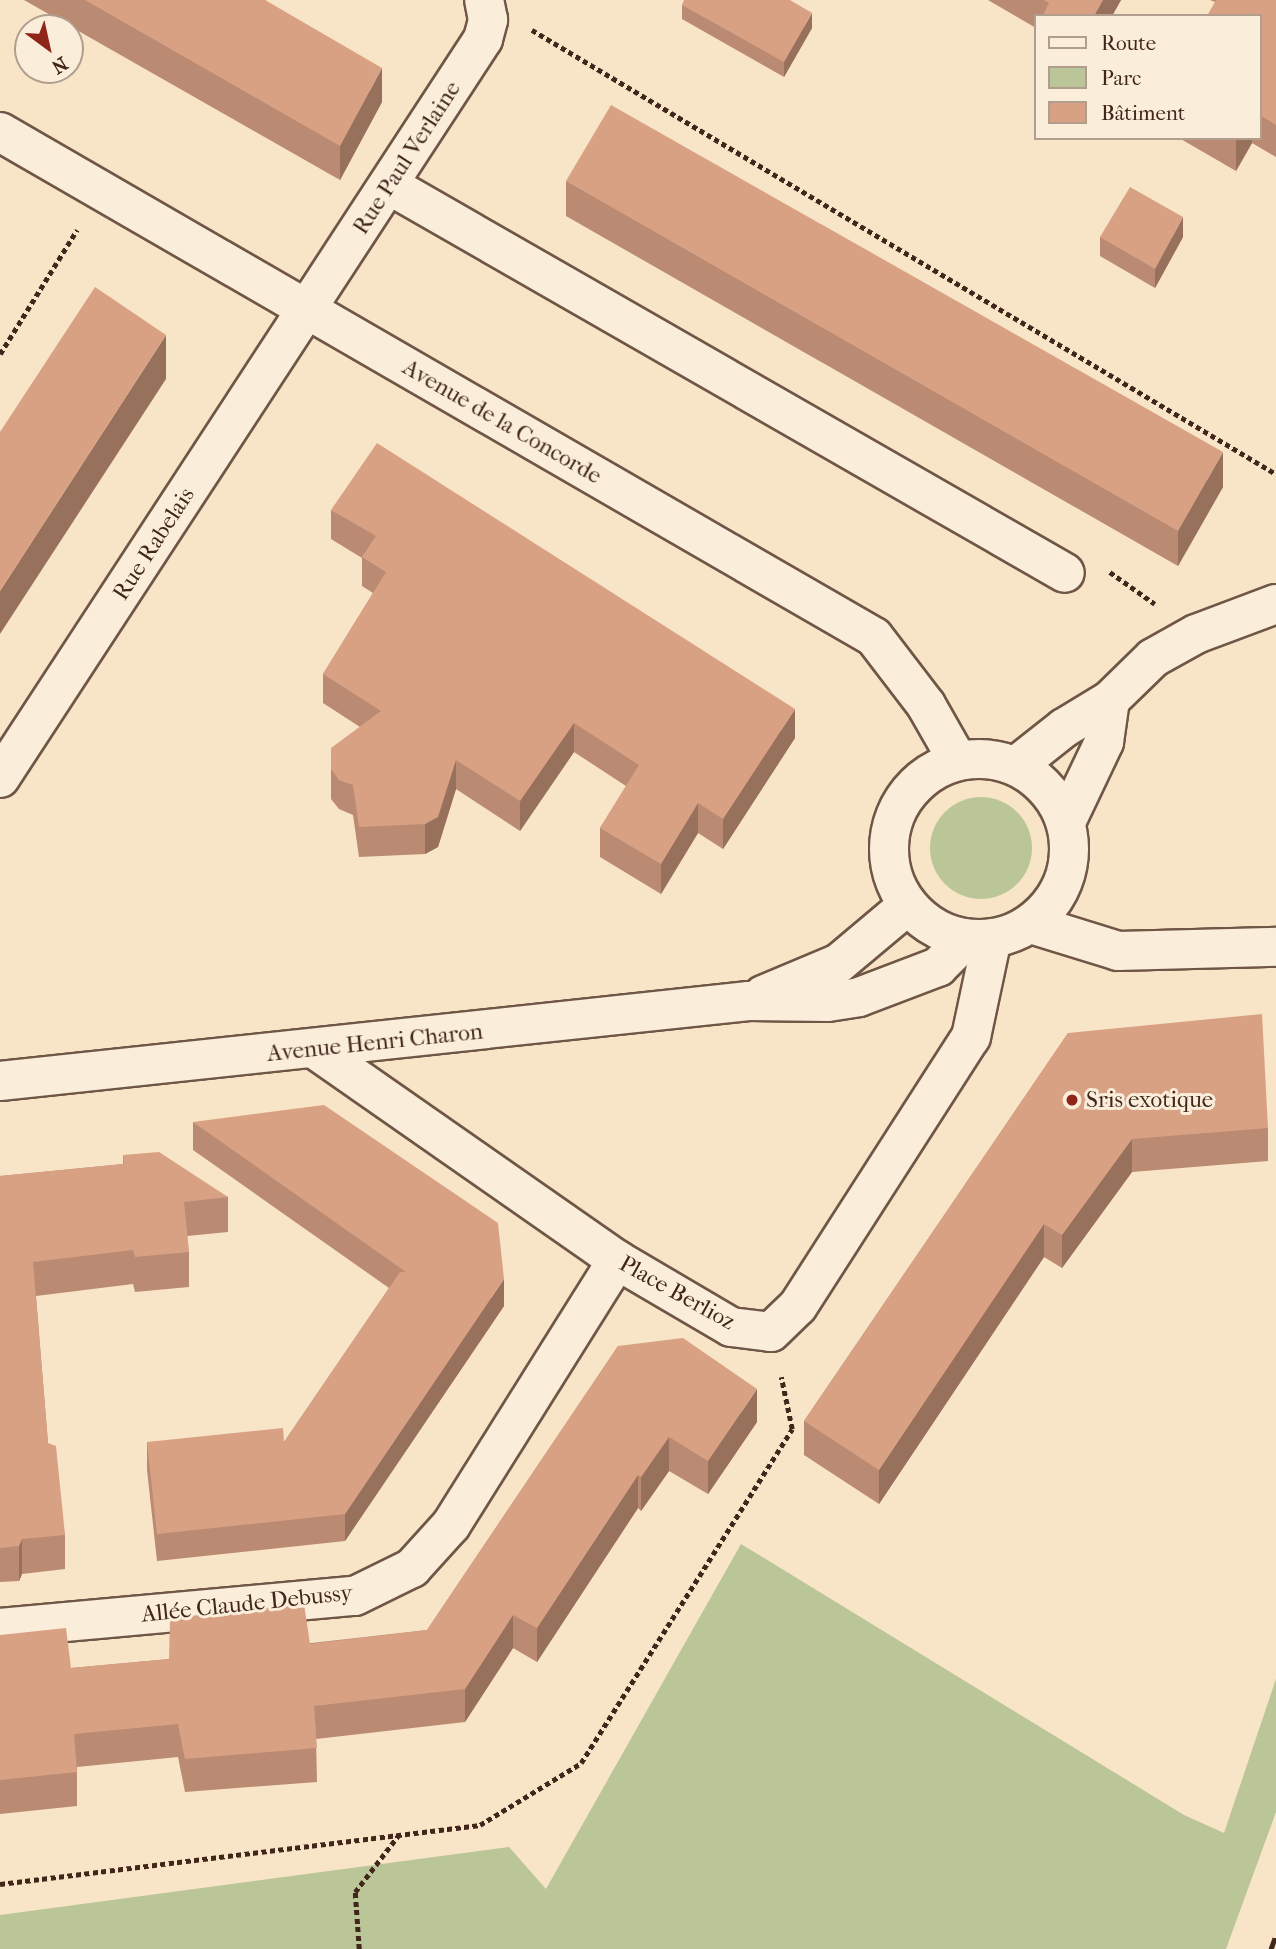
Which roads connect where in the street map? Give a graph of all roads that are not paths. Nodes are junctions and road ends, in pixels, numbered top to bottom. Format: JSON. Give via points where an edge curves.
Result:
{"nodes":[{"id":1,"x":486,"y":10,"type":"edge"},
{"id":2,"x":0,"y":132,"type":"edge"},
{"id":3,"x":389,"y":186,"type":"junction"},
{"id":4,"x":309,"y":310,"type":"junction"},
{"id":5,"x":1065,"y":573,"type":"dead end"},
{"id":6,"x":1276,"y":604,"type":"edge"},
{"id":7,"x":1110,"y":700,"type":"junction"},
{"id":8,"x":958,"y":761,"type":"junction"},
{"id":9,"x":1016,"y":766,"type":"junction"},
{"id":10,"x":0,"y":778,"type":"edge"},
{"id":11,"x":1066,"y":822,"type":"junction"},
{"id":12,"x":908,"y":905,"type":"junction"},
{"id":13,"x":1031,"y":923,"type":"junction"},
{"id":14,"x":979,"y":939,"type":"junction"},
{"id":15,"x":1276,"y":947,"type":"edge"},
{"id":16,"x":749,"y":1001,"type":"junction"},
{"id":17,"x":316,"y":1050,"type":"junction"},
{"id":18,"x":0,"y":1081,"type":"edge"},
{"id":19,"x":617,"y":1260,"type":"junction"},
{"id":20,"x":0,"y":1628,"type":"edge"}],
"edges":[{"from":1,"to":3,"type":"street","name":"Rue Paul Verlaine","via":[[483,39]]},
{"from":2,"to":4,"type":"street","name":"Avenue de la Concorde"},
{"from":3,"to":4,"type":"street","name":"Rue Paul Verlaine"},
{"from":3,"to":5,"type":"street"},
{"from":4,"to":8,"type":"street","name":"Avenue de la Concorde","via":[[874,637],[926,705]]},
{"from":4,"to":10,"type":"street","name":"Rue Rabelais"},
{"from":6,"to":7,"type":"street","via":[[1196,634],[1153,658]]},
{"from":7,"to":9,"type":"street","via":[[1064,728]]},
{"from":7,"to":11,"type":"street","via":[[1104,742]]},
{"from":8,"to":9,"type":"street","via":[[988,759]]},
{"from":8,"to":12,"type":"street","via":[[934,771],[914,787],[890,832],[889,858],[895,883]]},
{"from":9,"to":11,"type":"street","via":[[1038,779]]},
{"from":11,"to":13,"type":"street","via":[[1070,851],[1065,879],[1051,903]]},
{"from":12,"to":14,"type":"street","via":[[934,928]]},
{"from":12,"to":16,"type":"street","name":"Avenue Henri Charon","via":[[839,963]]},
{"from":13,"to":14,"type":"street"},
{"from":13,"to":15,"type":"street","via":[[1118,951]]},
{"from":14,"to":16,"type":"street","name":"Avenue Henri Charon","via":[[938,967],[859,997],[828,1002]]},
{"from":14,"to":19,"type":"street","name":"Place Berlioz","via":[[971,1037],[798,1307],[771,1332],[731,1327]]},
{"from":16,"to":17,"type":"street","name":"Avenue Henri Charon"},
{"from":17,"to":18,"type":"street","name":"Avenue Henri Charon"},
{"from":17,"to":19,"type":"street","name":"Place Berlioz"},
{"from":19,"to":20,"type":"street","name":"Allée Claude Debussy","via":[[451,1525],[412,1568],[355,1596]]}]}
